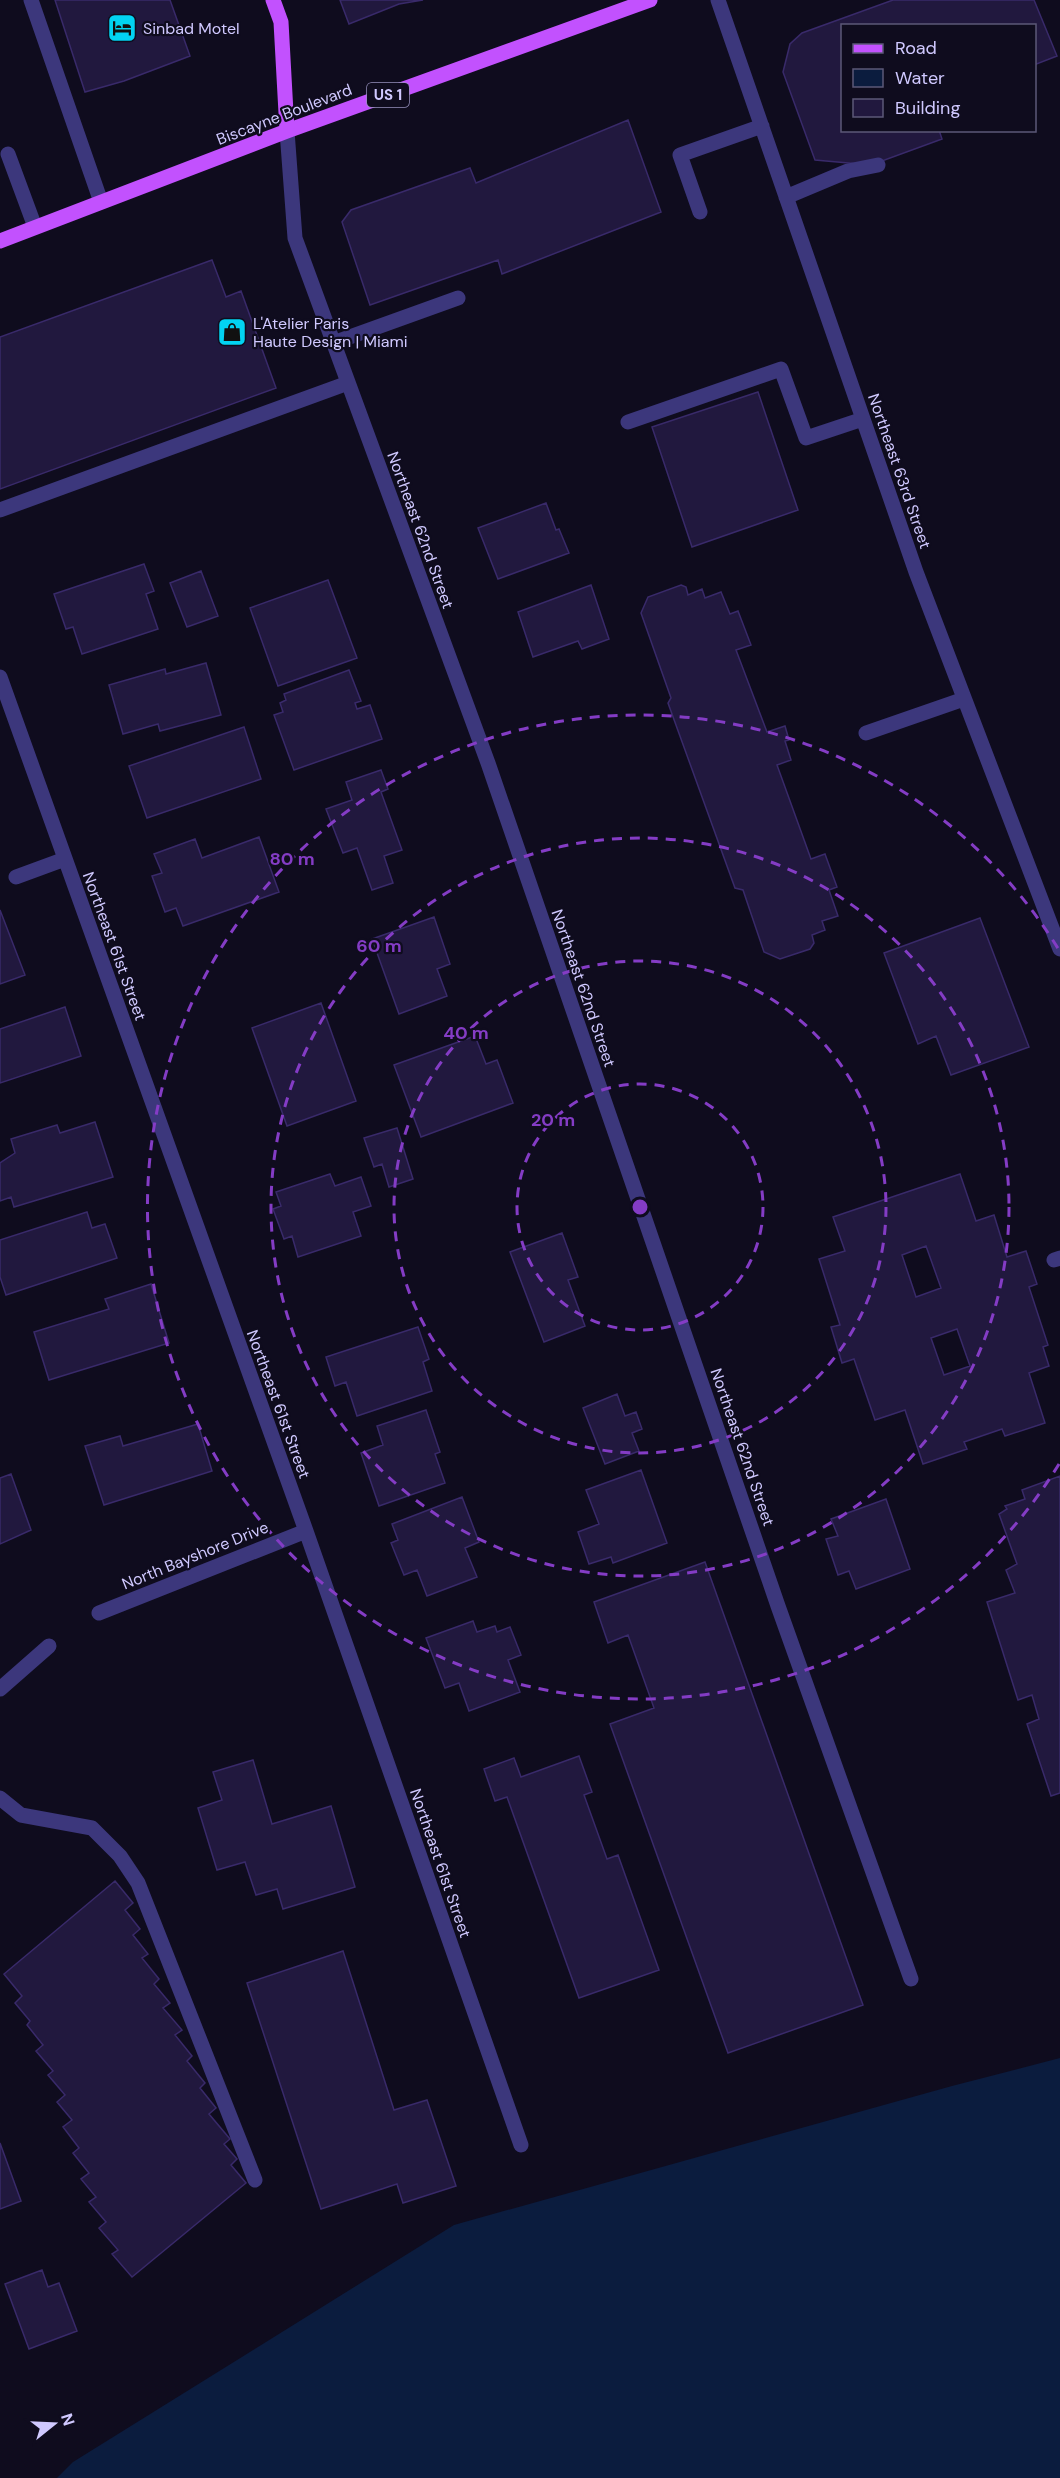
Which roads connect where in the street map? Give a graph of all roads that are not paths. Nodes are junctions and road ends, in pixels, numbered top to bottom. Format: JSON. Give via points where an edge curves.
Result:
{"nodes":[{"id":1,"x":31,"y":0,"type":"edge"},
{"id":2,"x":273,"y":0,"type":"edge"},
{"id":3,"x":650,"y":0,"type":"edge"},
{"id":4,"x":718,"y":0,"type":"edge"},
{"id":5,"x":762,"y":126,"type":"junction"},
{"id":6,"x":287,"y":131,"type":"junction"},
{"id":7,"x":8,"y":154,"type":"dead end"},
{"id":8,"x":878,"y":165,"type":"dead end"},
{"id":9,"x":786,"y":197,"type":"junction"},
{"id":10,"x":101,"y":202,"type":"junction"},
{"id":11,"x":700,"y":212,"type":"dead end"},
{"id":12,"x":35,"y":228,"type":"junction"},
{"id":13,"x":0,"y":241,"type":"edge"},
{"id":14,"x":458,"y":298,"type":"dead end"},
{"id":15,"x":333,"y":343,"type":"junction"},
{"id":16,"x":348,"y":383,"type":"junction"},
{"id":17,"x":863,"y":418,"type":"junction"},
{"id":18,"x":628,"y":422,"type":"dead end"},
{"id":19,"x":0,"y":510,"type":"edge"},
{"id":20,"x":0,"y":677,"type":"edge"},
{"id":21,"x":964,"y":699,"type":"junction"},
{"id":22,"x":866,"y":734,"type":"dead end"},
{"id":23,"x":65,"y":859,"type":"junction"},
{"id":24,"x":16,"y":877,"type":"dead end"},
{"id":25,"x":1060,"y":949,"type":"edge"},
{"id":26,"x":306,"y":1531,"type":"junction"},
{"id":27,"x":99,"y":1613,"type":"dead end"},
{"id":28,"x":49,"y":1646,"type":"dead end"},
{"id":29,"x":0,"y":1689,"type":"edge"},
{"id":30,"x":0,"y":1798,"type":"edge"},
{"id":31,"x":911,"y":1979,"type":"dead end"},
{"id":32,"x":521,"y":2145,"type":"dead end"},
{"id":33,"x":255,"y":2180,"type":"dead end"}],
"edges":[{"from":1,"to":10,"type":"street"},
{"from":2,"to":6,"type":"main road","name":"Northeast 62nd Street","via":[[280,22]]},
{"from":3,"to":6,"type":"main road","name":"Biscayne Boulevard","number":"US 1"},
{"from":4,"to":5,"type":"street","name":"Northeast 63rd Street"},
{"from":5,"to":9,"type":"street","name":"Northeast 63rd Street"},
{"from":5,"to":11,"type":"street","via":[[680,155]]},
{"from":6,"to":10,"type":"main road","name":"Biscayne Boulevard","number":"US 1"},
{"from":6,"to":15,"type":"street","name":"Northeast 62nd Street","via":[[295,238]]},
{"from":7,"to":12,"type":"street"},
{"from":8,"to":9,"type":"street","via":[[848,171]]},
{"from":9,"to":17,"type":"street","name":"Northeast 63rd Street"},
{"from":10,"to":12,"type":"main road","name":"Biscayne Boulevard","number":"US 1"},
{"from":12,"to":13,"type":"main road","name":"Biscayne Boulevard","number":"US 1"},
{"from":14,"to":15,"type":"street"},
{"from":15,"to":16,"type":"street","name":"Northeast 62nd Street"},
{"from":16,"to":19,"type":"street"},
{"from":16,"to":31,"type":"street","name":"Northeast 62nd Street","via":[[488,764]]},
{"from":17,"to":18,"type":"street","via":[[806,438],[781,369]]},
{"from":17,"to":21,"type":"street","name":"Northeast 63rd Street"},
{"from":20,"to":23,"type":"street","name":"Northeast 61st Street"},
{"from":21,"to":22,"type":"street"},
{"from":21,"to":25,"type":"street","name":"Northeast 63rd Street"},
{"from":23,"to":24,"type":"street"},
{"from":23,"to":26,"type":"street","name":"Northeast 61st Street"},
{"from":26,"to":27,"type":"street","name":"North Bayshore Drive"},
{"from":26,"to":32,"type":"street","name":"Northeast 61st Street"},
{"from":28,"to":29,"type":"street"},
{"from":30,"to":33,"type":"street","via":[[21,1815],[92,1828],[120,1856],[138,1883]]}]}
